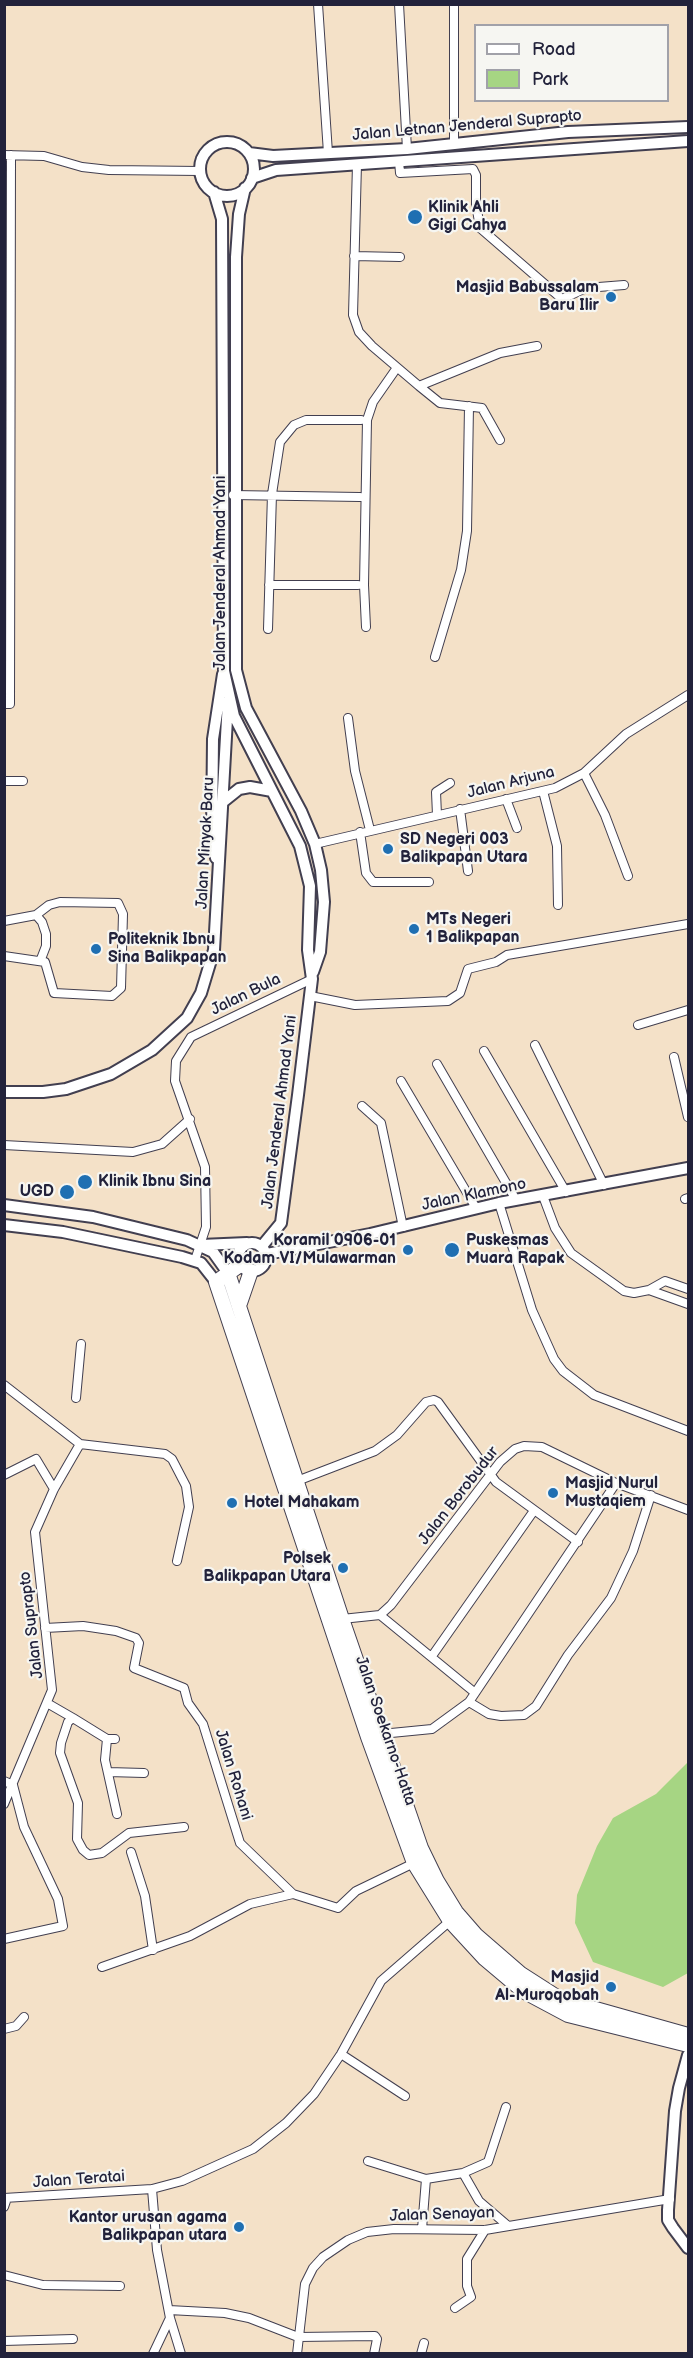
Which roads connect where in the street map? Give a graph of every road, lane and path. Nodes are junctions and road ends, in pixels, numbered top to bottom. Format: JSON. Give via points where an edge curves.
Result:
{"nodes":[{"id":1,"x":318,"y":4,"type":"edge"},
{"id":2,"x":399,"y":4,"type":"edge"},
{"id":3,"x":454,"y":4,"type":"edge"},
{"id":4,"x":688,"y":127,"type":"edge"},
{"id":5,"x":688,"y":141,"type":"edge"},
{"id":6,"x":454,"y":142,"type":"junction"},
{"id":7,"x":407,"y":149,"type":"junction"},
{"id":8,"x":249,"y":153,"type":"junction"},
{"id":9,"x":328,"y":153,"type":"junction"},
{"id":10,"x":8,"y":155,"type":"edge"},
{"id":11,"x":399,"y":161,"type":"junction"},
{"id":12,"x":357,"y":164,"type":"junction"},
{"id":13,"x":200,"y":171,"type":"junction"},
{"id":14,"x":249,"y":183,"type":"junction"},
{"id":15,"x":214,"y":192,"type":"junction"},
{"id":16,"x":8,"y":206,"type":"edge"},
{"id":17,"x":354,"y":256,"type":"junction"},
{"id":18,"x":400,"y":257,"type":"dead end"},
{"id":19,"x":624,"y":285,"type":"dead end"},
{"id":20,"x":8,"y":301,"type":"edge"},
{"id":21,"x":537,"y":346,"type":"dead end"},
{"id":22,"x":397,"y":370,"type":"junction"},
{"id":23,"x":419,"y":386,"type":"junction"},
{"id":24,"x":8,"y":390,"type":"edge"},
{"id":25,"x":469,"y":406,"type":"junction"},
{"id":26,"x":361,"y":420,"type":"dead end"},
{"id":27,"x":500,"y":440,"type":"dead end"},
{"id":28,"x":8,"y":486,"type":"edge"},
{"id":29,"x":269,"y":494,"type":"junction"},
{"id":30,"x":235,"y":495,"type":"junction"},
{"id":31,"x":222,"y":496,"type":"junction"},
{"id":32,"x":360,"y":497,"type":"dead end"},
{"id":33,"x":223,"y":531,"type":"junction"},
{"id":34,"x":235,"y":531,"type":"junction"},
{"id":35,"x":269,"y":585,"type":"junction"},
{"id":36,"x":358,"y":585,"type":"dead end"},
{"id":37,"x":7,"y":591,"type":"edge"},
{"id":38,"x":366,"y":627,"type":"dead end"},
{"id":39,"x":268,"y":628,"type":"dead end"},
{"id":40,"x":435,"y":657,"type":"dead end"},
{"id":41,"x":224,"y":671,"type":"junction"},
{"id":42,"x":237,"y":677,"type":"junction"},
{"id":43,"x":228,"y":695,"type":"junction"},
{"id":44,"x":688,"y":695,"type":"edge"},
{"id":45,"x":4,"y":704,"type":"edge"},
{"id":46,"x":348,"y":718,"type":"dead end"},
{"id":47,"x":584,"y":773,"type":"junction"},
{"id":48,"x":4,"y":781,"type":"edge"},
{"id":49,"x":23,"y":781,"type":"dead end"},
{"id":50,"x":450,"y":783,"type":"dead end"},
{"id":51,"x":272,"y":791,"type":"junction"},
{"id":52,"x":543,"y":791,"type":"junction"},
{"id":53,"x":506,"y":799,"type":"junction"},
{"id":54,"x":224,"y":801,"type":"junction"},
{"id":55,"x":460,"y":809,"type":"junction"},
{"id":56,"x":437,"y":814,"type":"junction"},
{"id":57,"x":517,"y":828,"type":"dead end"},
{"id":58,"x":370,"y":830,"type":"junction"},
{"id":59,"x":357,"y":833,"type":"junction"},
{"id":60,"x":315,"y":844,"type":"junction"},
{"id":61,"x":217,"y":861,"type":"junction"},
{"id":62,"x":468,"y":871,"type":"dead end"},
{"id":63,"x":628,"y":876,"type":"dead end"},
{"id":64,"x":429,"y":882,"type":"dead end"},
{"id":65,"x":558,"y":905,"type":"dead end"},
{"id":66,"x":36,"y":915,"type":"junction"},
{"id":67,"x":4,"y":921,"type":"edge"},
{"id":68,"x":688,"y":924,"type":"edge"},
{"id":69,"x":4,"y":956,"type":"edge"},
{"id":70,"x":41,"y":959,"type":"junction"},
{"id":71,"x":312,"y":977,"type":"junction"},
{"id":72,"x":310,"y":996,"type":"junction"},
{"id":73,"x":688,"y":1010,"type":"edge"},
{"id":74,"x":638,"y":1025,"type":"dead end"},
{"id":75,"x":535,"y":1045,"type":"dead end"},
{"id":76,"x":484,"y":1051,"type":"dead end"},
{"id":77,"x":674,"y":1057,"type":"dead end"},
{"id":78,"x":437,"y":1064,"type":"dead end"},
{"id":79,"x":401,"y":1081,"type":"dead end"},
{"id":80,"x":4,"y":1092,"type":"edge"},
{"id":81,"x":362,"y":1106,"type":"dead end"},
{"id":82,"x":688,"y":1117,"type":"edge"},
{"id":83,"x":190,"y":1119,"type":"junction"},
{"id":84,"x":4,"y":1145,"type":"edge"},
{"id":85,"x":688,"y":1168,"type":"edge"},
{"id":86,"x":604,"y":1185,"type":"junction"},
{"id":87,"x":566,"y":1192,"type":"junction"},
{"id":88,"x":543,"y":1196,"type":"junction"},
{"id":89,"x":516,"y":1200,"type":"junction"},
{"id":90,"x":499,"y":1203,"type":"junction"},
{"id":91,"x":4,"y":1205,"type":"edge"},
{"id":92,"x":476,"y":1208,"type":"junction"},
{"id":93,"x":4,"y":1225,"type":"edge"},
{"id":94,"x":403,"y":1227,"type":"junction"},
{"id":95,"x":201,"y":1245,"type":"junction"},
{"id":96,"x":261,"y":1248,"type":"junction"},
{"id":97,"x":195,"y":1260,"type":"junction"},
{"id":98,"x":246,"y":1268,"type":"junction"},
{"id":99,"x":228,"y":1273,"type":"junction"},
{"id":100,"x":216,"y":1282,"type":"junction"},
{"id":101,"x":688,"y":1289,"type":"edge"},
{"id":102,"x":649,"y":1290,"type":"junction"},
{"id":103,"x":240,"y":1303,"type":"junction"},
{"id":104,"x":688,"y":1304,"type":"edge"},
{"id":105,"x":81,"y":1344,"type":"dead end"},
{"id":106,"x":4,"y":1385,"type":"edge"},
{"id":107,"x":76,"y":1398,"type":"dead end"},
{"id":108,"x":688,"y":1431,"type":"edge"},
{"id":109,"x":80,"y":1443,"type":"junction"},
{"id":110,"x":4,"y":1475,"type":"edge"},
{"id":111,"x":490,"y":1476,"type":"junction"},
{"id":112,"x":297,"y":1481,"type":"junction"},
{"id":113,"x":616,"y":1483,"type":"junction"},
{"id":114,"x":54,"y":1489,"type":"junction"},
{"id":115,"x":651,"y":1495,"type":"junction"},
{"id":116,"x":688,"y":1510,"type":"edge"},
{"id":117,"x":533,"y":1512,"type":"junction"},
{"id":118,"x":578,"y":1542,"type":"junction"},
{"id":119,"x":177,"y":1561,"type":"dead end"},
{"id":120,"x":380,"y":1615,"type":"junction"},
{"id":121,"x":342,"y":1619,"type":"junction"},
{"id":122,"x":45,"y":1628,"type":"junction"},
{"id":123,"x":432,"y":1656,"type":"junction"},
{"id":124,"x":474,"y":1692,"type":"junction"},
{"id":125,"x":469,"y":1702,"type":"junction"},
{"id":126,"x":47,"y":1703,"type":"junction"},
{"id":127,"x":73,"y":1718,"type":"junction"},
{"id":128,"x":375,"y":1736,"type":"junction"},
{"id":129,"x":108,"y":1772,"type":"junction"},
{"id":130,"x":144,"y":1773,"type":"dead end"},
{"id":131,"x":9,"y":1783,"type":"edge"},
{"id":132,"x":4,"y":1804,"type":"edge"},
{"id":133,"x":117,"y":1814,"type":"dead end"},
{"id":134,"x":184,"y":1827,"type":"dead end"},
{"id":135,"x":130,"y":1852,"type":"dead end"},
{"id":136,"x":414,"y":1863,"type":"junction"},
{"id":137,"x":293,"y":1894,"type":"junction"},
{"id":138,"x":450,"y":1921,"type":"junction"},
{"id":139,"x":4,"y":1939,"type":"edge"},
{"id":140,"x":153,"y":1950,"type":"junction"},
{"id":141,"x":102,"y":1967,"type":"dead end"},
{"id":142,"x":24,"y":2017,"type":"dead end"},
{"id":143,"x":4,"y":2029,"type":"edge"},
{"id":144,"x":688,"y":2035,"type":"edge"},
{"id":145,"x":688,"y":2045,"type":"edge"},
{"id":146,"x":340,"y":2054,"type":"junction"},
{"id":147,"x":688,"y":2055,"type":"edge"},
{"id":148,"x":405,"y":2096,"type":"dead end"},
{"id":149,"x":506,"y":2107,"type":"dead end"},
{"id":150,"x":368,"y":2161,"type":"dead end"},
{"id":151,"x":463,"y":2173,"type":"junction"},
{"id":152,"x":426,"y":2179,"type":"junction"},
{"id":153,"x":152,"y":2189,"type":"junction"},
{"id":154,"x":6,"y":2198,"type":"edge"},
{"id":155,"x":670,"y":2199,"type":"junction"},
{"id":156,"x":4,"y":2207,"type":"edge"},
{"id":157,"x":507,"y":2225,"type":"junction"},
{"id":158,"x":422,"y":2229,"type":"junction"},
{"id":159,"x":484,"y":2230,"type":"junction"},
{"id":160,"x":688,"y":2248,"type":"edge"},
{"id":161,"x":4,"y":2275,"type":"edge"},
{"id":162,"x":120,"y":2286,"type":"dead end"},
{"id":163,"x":455,"y":2308,"type":"dead end"},
{"id":164,"x":169,"y":2314,"type":"junction"},
{"id":165,"x":298,"y":2337,"type":"junction"},
{"id":166,"x":72,"y":2339,"type":"dead end"},
{"id":167,"x":4,"y":2341,"type":"edge"},
{"id":168,"x":423,"y":2343,"type":"dead end"},
{"id":169,"x":153,"y":2354,"type":"edge"},
{"id":170,"x":182,"y":2354,"type":"edge"},
{"id":171,"x":297,"y":2354,"type":"edge"},
{"id":172,"x":374,"y":2354,"type":"edge"},
{"id":173,"x":422,"y":2354,"type":"edge"}],
"edges":[{"from":1,"to":9,"type":"street"},
{"from":2,"to":7,"type":"street"},
{"from":3,"to":6,"type":"street"},
{"from":4,"to":6,"type":"main road","name":"Jalan Letnan Jenderal Suprapto"},
{"from":5,"to":11,"type":"main road","name":"Jalan Letnan Jenderal Suprapto"},
{"from":6,"to":7,"type":"main road","name":"Jalan Letnan Jenderal Suprapto"},
{"from":7,"to":9,"type":"main road","name":"Jalan Letnan Jenderal Suprapto"},
{"from":8,"to":9,"type":"main road","name":"Jalan Letnan Jenderal Suprapto"},
{"from":8,"to":13,"type":"main road","via":[[237,144],[220,143],[206,153]]},
{"from":8,"to":14,"type":"main road","via":[[253,165]]},
{"from":10,"to":13,"type":"street","via":[[44,156],[109,170]]},
{"from":10,"to":16,"type":"street"},
{"from":11,"to":12,"type":"main road","name":"Jalan Letnan Jenderal Suprapto"},
{"from":11,"to":19,"type":"street","via":[[400,173],[473,169],[480,228],[562,299],[586,288]]},
{"from":12,"to":14,"type":"main road","name":"Jalan Letnan Jenderal Suprapto","via":[[276,170]]},
{"from":12,"to":17,"type":"street"},
{"from":13,"to":15,"type":"main road","via":[[204,183]]},
{"from":14,"to":15,"type":"main road","via":[[234,195]]},
{"from":14,"to":30,"type":"main road","name":"Jalan Jenderal Ahmad Yani","via":[[239,214],[236,258]]},
{"from":15,"to":31,"type":"main road","name":"Jalan Jenderal Ahmad Yani","via":[[222,219]]},
{"from":16,"to":20,"type":"street"},
{"from":17,"to":18,"type":"street"},
{"from":17,"to":22,"type":"street","via":[[352,307],[356,324],[364,338]]},
{"from":20,"to":24,"type":"street"},
{"from":21,"to":23,"type":"street","via":[[500,353]]},
{"from":22,"to":23,"type":"street"},
{"from":22,"to":38,"type":"street","via":[[373,402],[367,420]]},
{"from":23,"to":25,"type":"street","via":[[440,403]]},
{"from":24,"to":28,"type":"street"},
{"from":25,"to":27,"type":"street","via":[[484,410]]},
{"from":25,"to":40,"type":"street","via":[[467,531]]},
{"from":26,"to":29,"type":"street","via":[[306,420],[294,425],[278,450]]},
{"from":28,"to":37,"type":"street"},
{"from":29,"to":30,"type":"street"},
{"from":29,"to":32,"type":"street"},
{"from":29,"to":35,"type":"street"},
{"from":30,"to":31,"type":"street"},
{"from":30,"to":34,"type":"main road","name":"Jalan Jenderal Ahmad Yani"},
{"from":31,"to":33,"type":"main road","name":"Jalan Jenderal Ahmad Yani"},
{"from":33,"to":34,"type":"main road"},
{"from":33,"to":41,"type":"main road","name":"Jalan Jenderal Ahmad Yani"},
{"from":34,"to":42,"type":"main road","name":"Jalan Jenderal Ahmad Yani"},
{"from":35,"to":36,"type":"street"},
{"from":35,"to":39,"type":"street"},
{"from":37,"to":45,"type":"street","via":[[10,704]]},
{"from":41,"to":43,"type":"main road","name":"Jalan Jenderal Ahmad Yani"},
{"from":41,"to":61,"type":"main road","via":[[213,739],[212,836]]},
{"from":42,"to":43,"type":"main road","name":"Jalan Minyak Baru"},
{"from":42,"to":60,"type":"main road","name":"Jalan Jenderal Ahmad Yani","via":[[246,708]]},
{"from":43,"to":51,"type":"main road","name":"Jalan Jenderal Ahmad Yani","via":[[234,716]]},
{"from":43,"to":54,"type":"main road","name":"Jalan Minyak Baru"},
{"from":44,"to":47,"type":"street","name":"Jalan Arjuna","via":[[626,734]]},
{"from":46,"to":58,"type":"street","via":[[355,771]]},
{"from":47,"to":52,"type":"street","name":"Jalan Arjuna"},
{"from":47,"to":63,"type":"street","via":[[605,814]]},
{"from":48,"to":49,"type":"street"},
{"from":50,"to":56,"type":"street","via":[[436,792]]},
{"from":51,"to":54,"type":"main road","via":[[239,789]]},
{"from":51,"to":71,"type":"main road","name":"Jalan Jenderal Ahmad Yani","via":[[300,846],[310,886],[308,950]]},
{"from":52,"to":53,"type":"street","name":"Jalan Arjuna"},
{"from":52,"to":65,"type":"street","via":[[557,846]]},
{"from":53,"to":55,"type":"street","name":"Jalan Arjuna"},
{"from":53,"to":57,"type":"street"},
{"from":54,"to":61,"type":"main road","name":"Jalan Minyak Baru"},
{"from":55,"to":56,"type":"street","name":"Jalan Arjuna"},
{"from":55,"to":62,"type":"street"},
{"from":56,"to":58,"type":"street","name":"Jalan Arjuna"},
{"from":58,"to":59,"type":"street","name":"Jalan Arjuna"},
{"from":59,"to":60,"type":"street","name":"Jalan Arjuna"},
{"from":59,"to":64,"type":"street","via":[[366,873],[373,882]]},
{"from":60,"to":71,"type":"main road","name":"Jalan Jenderal Ahmad Yani","via":[[324,902],[320,952]]},
{"from":61,"to":80,"type":"main road","name":"Jalan Minyak Baru","via":[[214,950],[201,993],[187,1018],[152,1050],[111,1074],[66,1089]]},
{"from":66,"to":67,"type":"street"},
{"from":66,"to":70,"type":"street","via":[[46,934]]},
{"from":66,"to":70,"type":"street","via":[[60,902],[112,902],[123,910],[121,988],[115,995],[54,993]]},
{"from":68,"to":72,"type":"street","via":[[507,955],[496,963],[468,969],[460,993],[448,1000],[355,1005]]},
{"from":69,"to":70,"type":"street"},
{"from":71,"to":72,"type":"main road","name":"Jalan Jenderal Ahmad Yani"},
{"from":71,"to":83,"type":"street","name":"Jalan Bula","via":[[191,1037],[176,1061],[175,1081]]},
{"from":72,"to":96,"type":"main road","name":"Jalan Jenderal Ahmad Yani","via":[[281,1223]]},
{"from":73,"to":74,"type":"street"},
{"from":75,"to":86,"type":"street"},
{"from":76,"to":87,"type":"street"},
{"from":77,"to":82,"type":"street"},
{"from":78,"to":89,"type":"street"},
{"from":79,"to":92,"type":"street"},
{"from":81,"to":94,"type":"street","via":[[381,1123]]},
{"from":83,"to":84,"type":"street","via":[[162,1144],[133,1152]]},
{"from":83,"to":95,"type":"street","via":[[205,1167],[206,1227]]},
{"from":85,"to":86,"type":"main road","name":"Jalan Klamono"},
{"from":86,"to":87,"type":"main road","name":"Jalan Klamono"},
{"from":87,"to":88,"type":"main road","name":"Jalan Klamono"},
{"from":88,"to":89,"type":"main road","name":"Jalan Klamono"},
{"from":88,"to":102,"type":"street","via":[[555,1228],[571,1253],[624,1291]]},
{"from":89,"to":90,"type":"main road","name":"Jalan Klamono"},
{"from":90,"to":92,"type":"main road","name":"Jalan Klamono"},
{"from":90,"to":108,"type":"street","via":[[532,1310],[563,1371],[594,1395]]},
{"from":91,"to":95,"type":"main road","via":[[111,1221]]},
{"from":92,"to":94,"type":"main road","name":"Jalan Klamono"},
{"from":93,"to":97,"type":"main road","via":[[81,1235]]},
{"from":94,"to":96,"type":"main road","name":"Jalan Klamono"},
{"from":95,"to":96,"type":"main road","name":"Jalan Klamono"},
{"from":95,"to":97,"type":"street"},
{"from":95,"to":99,"type":"main road","via":[[219,1258]]},
{"from":96,"to":98,"type":"main road","via":[[263,1267]]},
{"from":96,"to":98,"type":"main road","via":[[245,1245],[239,1252]]},
{"from":97,"to":100,"type":"main road","via":[[207,1268]]},
{"from":98,"to":99,"type":"highway"},
{"from":98,"to":103,"type":"highway"},
{"from":99,"to":100,"type":"highway"},
{"from":99,"to":103,"type":"highway","name":"Jalan Soekarno-Hatta"},
{"from":100,"to":128,"type":"highway","name":"Jalan Soekarno-Hatta"},
{"from":101,"to":102,"type":"street","via":[[665,1281]]},
{"from":102,"to":104,"type":"street"},
{"from":103,"to":112,"type":"highway","name":"Jalan Soekarno-Hatta"},
{"from":105,"to":107,"type":"street"},
{"from":106,"to":109,"type":"street"},
{"from":109,"to":114,"type":"street","name":"Jalan Suprapto"},
{"from":109,"to":119,"type":"street","via":[[165,1454],[176,1464],[186,1486],[189,1507]]},
{"from":110,"to":114,"type":"street","via":[[36,1459]]},
{"from":111,"to":112,"type":"street","via":[[438,1402],[431,1400],[375,1451]]},
{"from":111,"to":113,"type":"street","name":"Jalan Borobudur","via":[[515,1449],[534,1446]]},
{"from":111,"to":117,"type":"street"},
{"from":111,"to":120,"type":"street","name":"Jalan Borobudur","via":[[397,1599]]},
{"from":112,"to":121,"type":"highway","name":"Jalan Soekarno-Hatta"},
{"from":113,"to":115,"type":"street","name":"Jalan Borobudur"},
{"from":113,"to":118,"type":"street"},
{"from":114,"to":122,"type":"street","name":"Jalan Suprapto","via":[[35,1538]]},
{"from":115,"to":116,"type":"street","name":"Jalan Borobudur"},
{"from":115,"to":125,"type":"street","via":[[633,1551],[610,1598],[536,1706],[524,1715],[501,1716]]},
{"from":117,"to":118,"type":"street"},
{"from":117,"to":123,"type":"street"},
{"from":118,"to":124,"type":"street"},
{"from":120,"to":121,"type":"street"},
{"from":120,"to":123,"type":"street"},
{"from":121,"to":128,"type":"highway","name":"Jalan Soekarno-Hatta"},
{"from":122,"to":126,"type":"street","name":"Jalan Suprapto","via":[[52,1683]]},
{"from":122,"to":137,"type":"street","name":"Jalan Rohani","via":[[83,1626],[136,1638],[139,1643],[134,1668],[184,1688],[188,1703],[203,1724],[240,1843]]},
{"from":123,"to":124,"type":"street"},
{"from":124,"to":125,"type":"street"},
{"from":125,"to":128,"type":"street","via":[[432,1729]]},
{"from":126,"to":127,"type":"street"},
{"from":126,"to":131,"type":"street","name":"Jalan Suprapto"},
{"from":127,"to":129,"type":"street","via":[[111,1738],[105,1760]]},
{"from":127,"to":134,"type":"street","via":[[66,1727],[60,1753],[76,1794],[77,1839],[83,1850],[94,1855],[129,1833]]},
{"from":128,"to":136,"type":"highway","name":"Jalan Soekarno-Hatta"},
{"from":128,"to":144,"type":"highway","name":"Jalan Soekarno-Hatta","via":[[426,1861],[470,1928],[521,1974],[560,1999]]},
{"from":129,"to":130,"type":"street"},
{"from":129,"to":133,"type":"street"},
{"from":131,"to":132,"type":"street","name":"Jalan Suprapto"},
{"from":131,"to":139,"type":"street","via":[[24,1827],[58,1899],[63,1926]]},
{"from":135,"to":140,"type":"street","via":[[145,1896]]},
{"from":136,"to":137,"type":"street","name":"Jalan Rohani","via":[[356,1891],[338,1908]]},
{"from":136,"to":138,"type":"highway","name":"Jalan Soekarno-Hatta"},
{"from":137,"to":140,"type":"street","via":[[250,1904],[190,1936]]},
{"from":138,"to":145,"type":"highway","name":"Jalan Soekarno-Hatta","via":[[507,1980],[546,2006]]},
{"from":138,"to":146,"type":"street","name":"Jalan Teratai","via":[[381,1981]]},
{"from":140,"to":141,"type":"street"},
{"from":142,"to":143,"type":"street","via":[[11,2029]]},
{"from":146,"to":148,"type":"street"},
{"from":146,"to":153,"type":"street","name":"Jalan Teratai","via":[[314,2094],[265,2140],[202,2173]]},
{"from":147,"to":155,"type":"main road","via":[[677,2097]]},
{"from":149,"to":151,"type":"street","via":[[488,2162]]},
{"from":150,"to":152,"type":"street"},
{"from":151,"to":152,"type":"street"},
{"from":151,"to":157,"type":"street","via":[[479,2201]]},
{"from":152,"to":158,"type":"street"},
{"from":153,"to":154,"type":"street","name":"Jalan Teratai"},
{"from":153,"to":164,"type":"street"},
{"from":154,"to":156,"type":"street","name":"Jalan Teratai"},
{"from":155,"to":157,"type":"street","name":"Jalan Senayan"},
{"from":155,"to":160,"type":"main road","via":[[668,2220]]},
{"from":157,"to":159,"type":"street","name":"Jalan Senayan"},
{"from":158,"to":159,"type":"street","name":"Jalan Senayan"},
{"from":158,"to":165,"type":"street","name":"Jalan Senayan","via":[[367,2232],[323,2257],[305,2284]]},
{"from":159,"to":163,"type":"street","via":[[467,2259],[471,2297]]},
{"from":161,"to":162,"type":"street","via":[[43,2285]]},
{"from":164,"to":165,"type":"street","via":[[225,2313]]},
{"from":164,"to":169,"type":"street"},
{"from":164,"to":170,"type":"street"},
{"from":165,"to":171,"type":"street","name":"Jalan Senayan"},
{"from":165,"to":172,"type":"street","via":[[375,2336]]},
{"from":166,"to":167,"type":"street"},
{"from":168,"to":173,"type":"street"}]}
